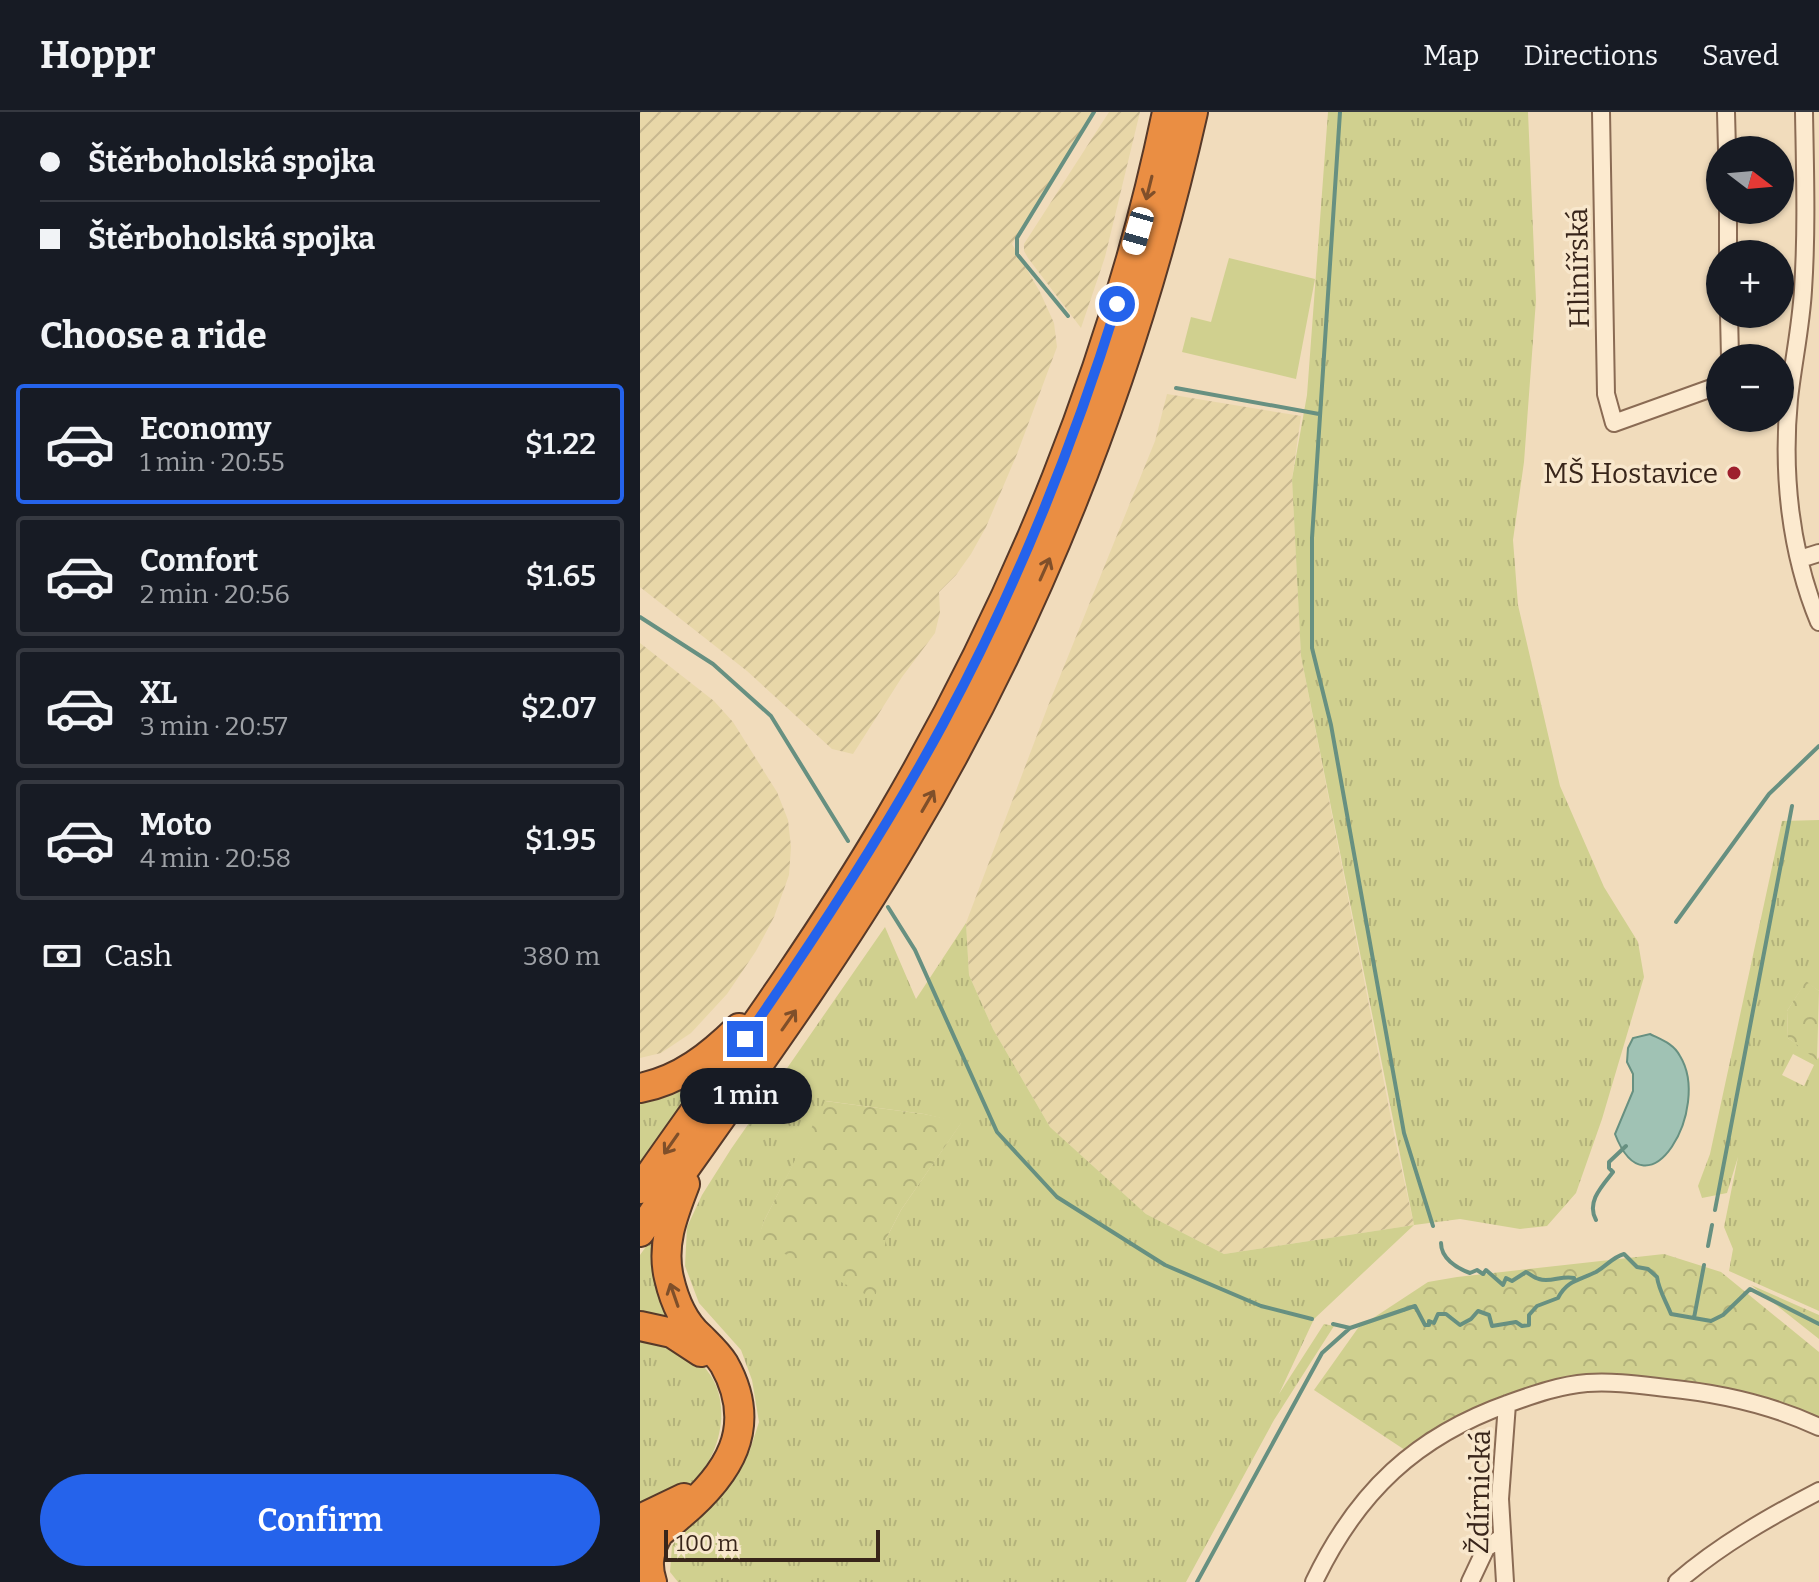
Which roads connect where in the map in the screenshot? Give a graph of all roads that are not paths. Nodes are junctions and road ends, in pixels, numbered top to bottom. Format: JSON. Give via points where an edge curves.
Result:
{"nodes":[{"id":1,"x":1167,"y":112,"type":"edge"},
{"id":2,"x":1193,"y":112,"type":"edge"},
{"id":3,"x":1601,"y":112,"type":"edge"},
{"id":4,"x":1726,"y":112,"type":"edge"},
{"id":5,"x":1804,"y":112,"type":"edge"},
{"id":6,"x":1727,"y":136,"type":"edge"},
{"id":7,"x":1792,"y":344,"type":"edge"},
{"id":8,"x":1706,"y":390,"type":"edge"},
{"id":9,"x":1786,"y":432,"type":"edge"},
{"id":10,"x":1819,"y":553,"type":"edge"},
{"id":11,"x":1800,"y":559,"type":"junction"},
{"id":12,"x":1819,"y":622,"type":"edge"},
{"id":13,"x":780,"y":989,"type":"junction"},
{"id":14,"x":640,"y":1088,"type":"edge"},
{"id":15,"x":712,"y":1129,"type":"junction"},
{"id":16,"x":640,"y":1189,"type":"edge"},
{"id":17,"x":640,"y":1232,"type":"edge"},
{"id":18,"x":640,"y":1326,"type":"edge"},
{"id":19,"x":1507,"y":1404,"type":"junction"},
{"id":20,"x":1819,"y":1427,"type":"edge"},
{"id":21,"x":1819,"y":1491,"type":"edge"},
{"id":22,"x":645,"y":1526,"type":"edge"},
{"id":23,"x":1501,"y":1538,"type":"junction"},
{"id":24,"x":652,"y":1582,"type":"edge"},
{"id":25,"x":1314,"y":1582,"type":"edge"},
{"id":26,"x":1470,"y":1582,"type":"edge"},
{"id":27,"x":1505,"y":1582,"type":"edge"},
{"id":28,"x":1677,"y":1582,"type":"edge"}],
"edges":[{"from":1,"to":13,"type":"highway","one_way":true,"via":[[1102,351],[1021,563],[926,755]]},
{"from":15,"to":2,"type":"highway","one_way":true,"via":[[897,854],[1015,637],[1112,400],[1162,240]]},
{"from":3,"to":8,"type":"street","name":"Hlinířská","via":[[1606,394],[1614,423]]},
{"from":4,"to":6,"type":"street"},
{"from":5,"to":7,"type":"street","via":[[1803,293]]},
{"from":9,"to":11,"type":"street","via":[[1790,514]]},
{"from":10,"to":11,"type":"street"},
{"from":11,"to":12,"type":"street"},
{"from":13,"to":14,"type":"highway","via":[[690,1069]]},
{"from":13,"to":16,"type":"highway","one_way":true},
{"from":15,"to":17,"type":"highway"},
{"from":22,"to":15,"type":"highway","one_way":true,"via":[[716,1482],[734,1450],[737,1397],[730,1377],[682,1314],[666,1263],[673,1216]]},
{"from":18,"to":22,"type":"highway","via":[[672,1333],[704,1355],[724,1387],[729,1418],[720,1457],[706,1479]]},
{"from":19,"to":20,"type":"street","via":[[1587,1383],[1631,1384],[1728,1397]]},
{"from":19,"to":23,"type":"street","name":"Ždírnická"},
{"from":19,"to":25,"type":"street","via":[[1443,1432],[1379,1485],[1333,1543]]},
{"from":21,"to":28,"type":"street","via":[[1760,1522]]},
{"from":22,"to":24,"type":"highway","via":[[653,1542]]},
{"from":23,"to":26,"type":"street","via":[[1486,1548]]},
{"from":23,"to":27,"type":"street","name":"Ždírnická"}]}
